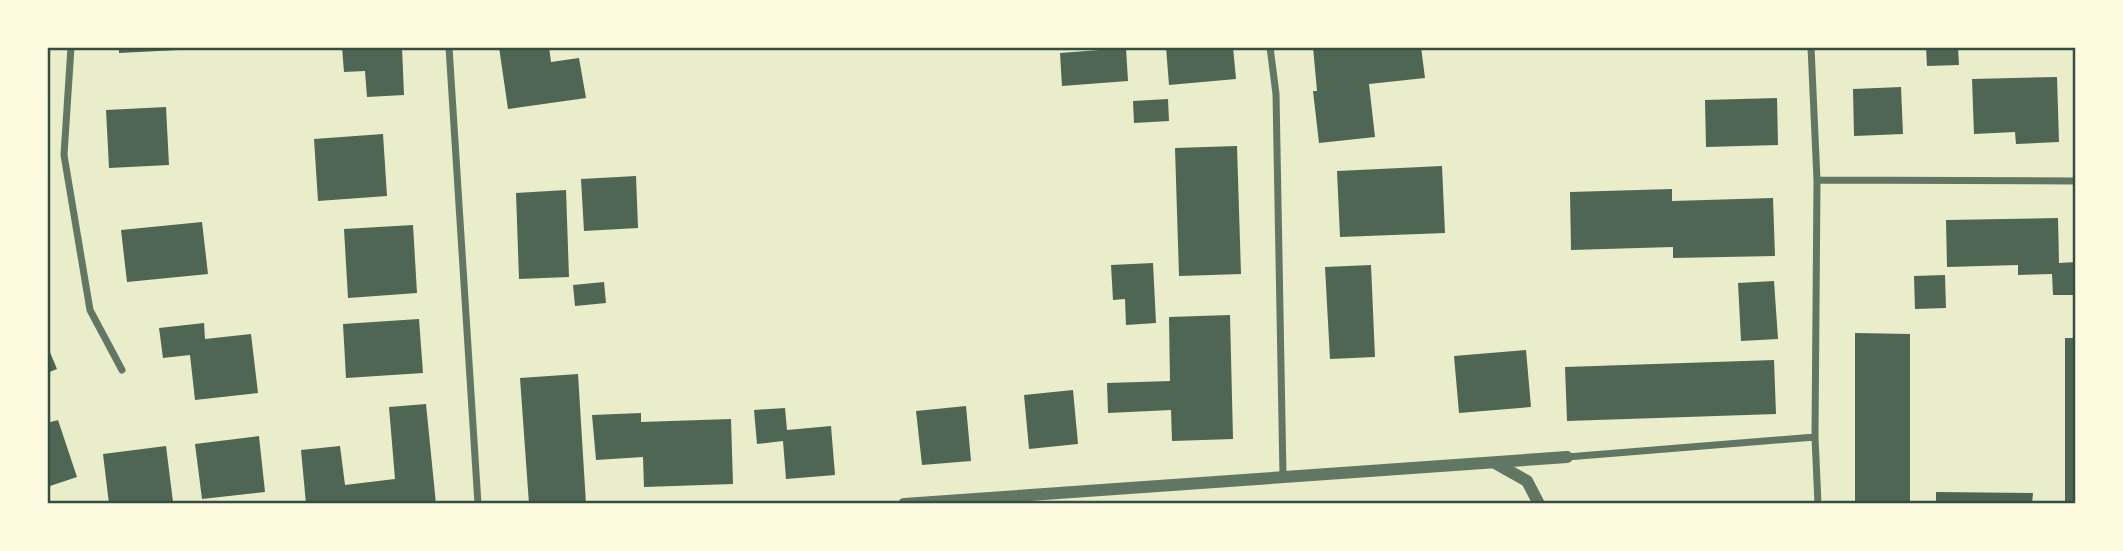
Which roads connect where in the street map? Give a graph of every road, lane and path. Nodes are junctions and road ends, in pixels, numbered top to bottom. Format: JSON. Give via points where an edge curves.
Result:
{"nodes":[{"id":1,"x":72,"y":47,"type":"edge"},
{"id":2,"x":449,"y":47,"type":"edge"},
{"id":3,"x":1270,"y":47,"type":"edge"},
{"id":4,"x":1811,"y":47,"type":"edge"},
{"id":5,"x":1817,"y":180,"type":"junction"},
{"id":6,"x":2076,"y":181,"type":"edge"},
{"id":7,"x":122,"y":370,"type":"dead end"},
{"id":8,"x":1815,"y":437,"type":"junction"},
{"id":9,"x":1567,"y":457,"type":"joint"},
{"id":10,"x":1492,"y":461,"type":"junction"},
{"id":11,"x":1283,"y":476,"type":"junction"},
{"id":12,"x":478,"y":504,"type":"edge"},
{"id":13,"x":904,"y":504,"type":"edge"},
{"id":14,"x":1539,"y":504,"type":"edge"},
{"id":15,"x":1818,"y":504,"type":"edge"}],
"edges":[{"from":1,"to":7,"type":"street","via":[[64,155],[90,310]]},
{"from":2,"to":12,"type":"street"},
{"from":3,"to":11,"type":"street","via":[[1276,94]]},
{"from":4,"to":5,"type":"street"},
{"from":5,"to":6,"type":"street"},
{"from":5,"to":8,"type":"street"},
{"from":8,"to":9,"type":"street"},
{"from":8,"to":15,"type":"street"},
{"from":9,"to":10,"type":"street"},
{"from":10,"to":11,"type":"street"},
{"from":10,"to":14,"type":"street","via":[[1527,481]]},
{"from":11,"to":13,"type":"street"}]}
